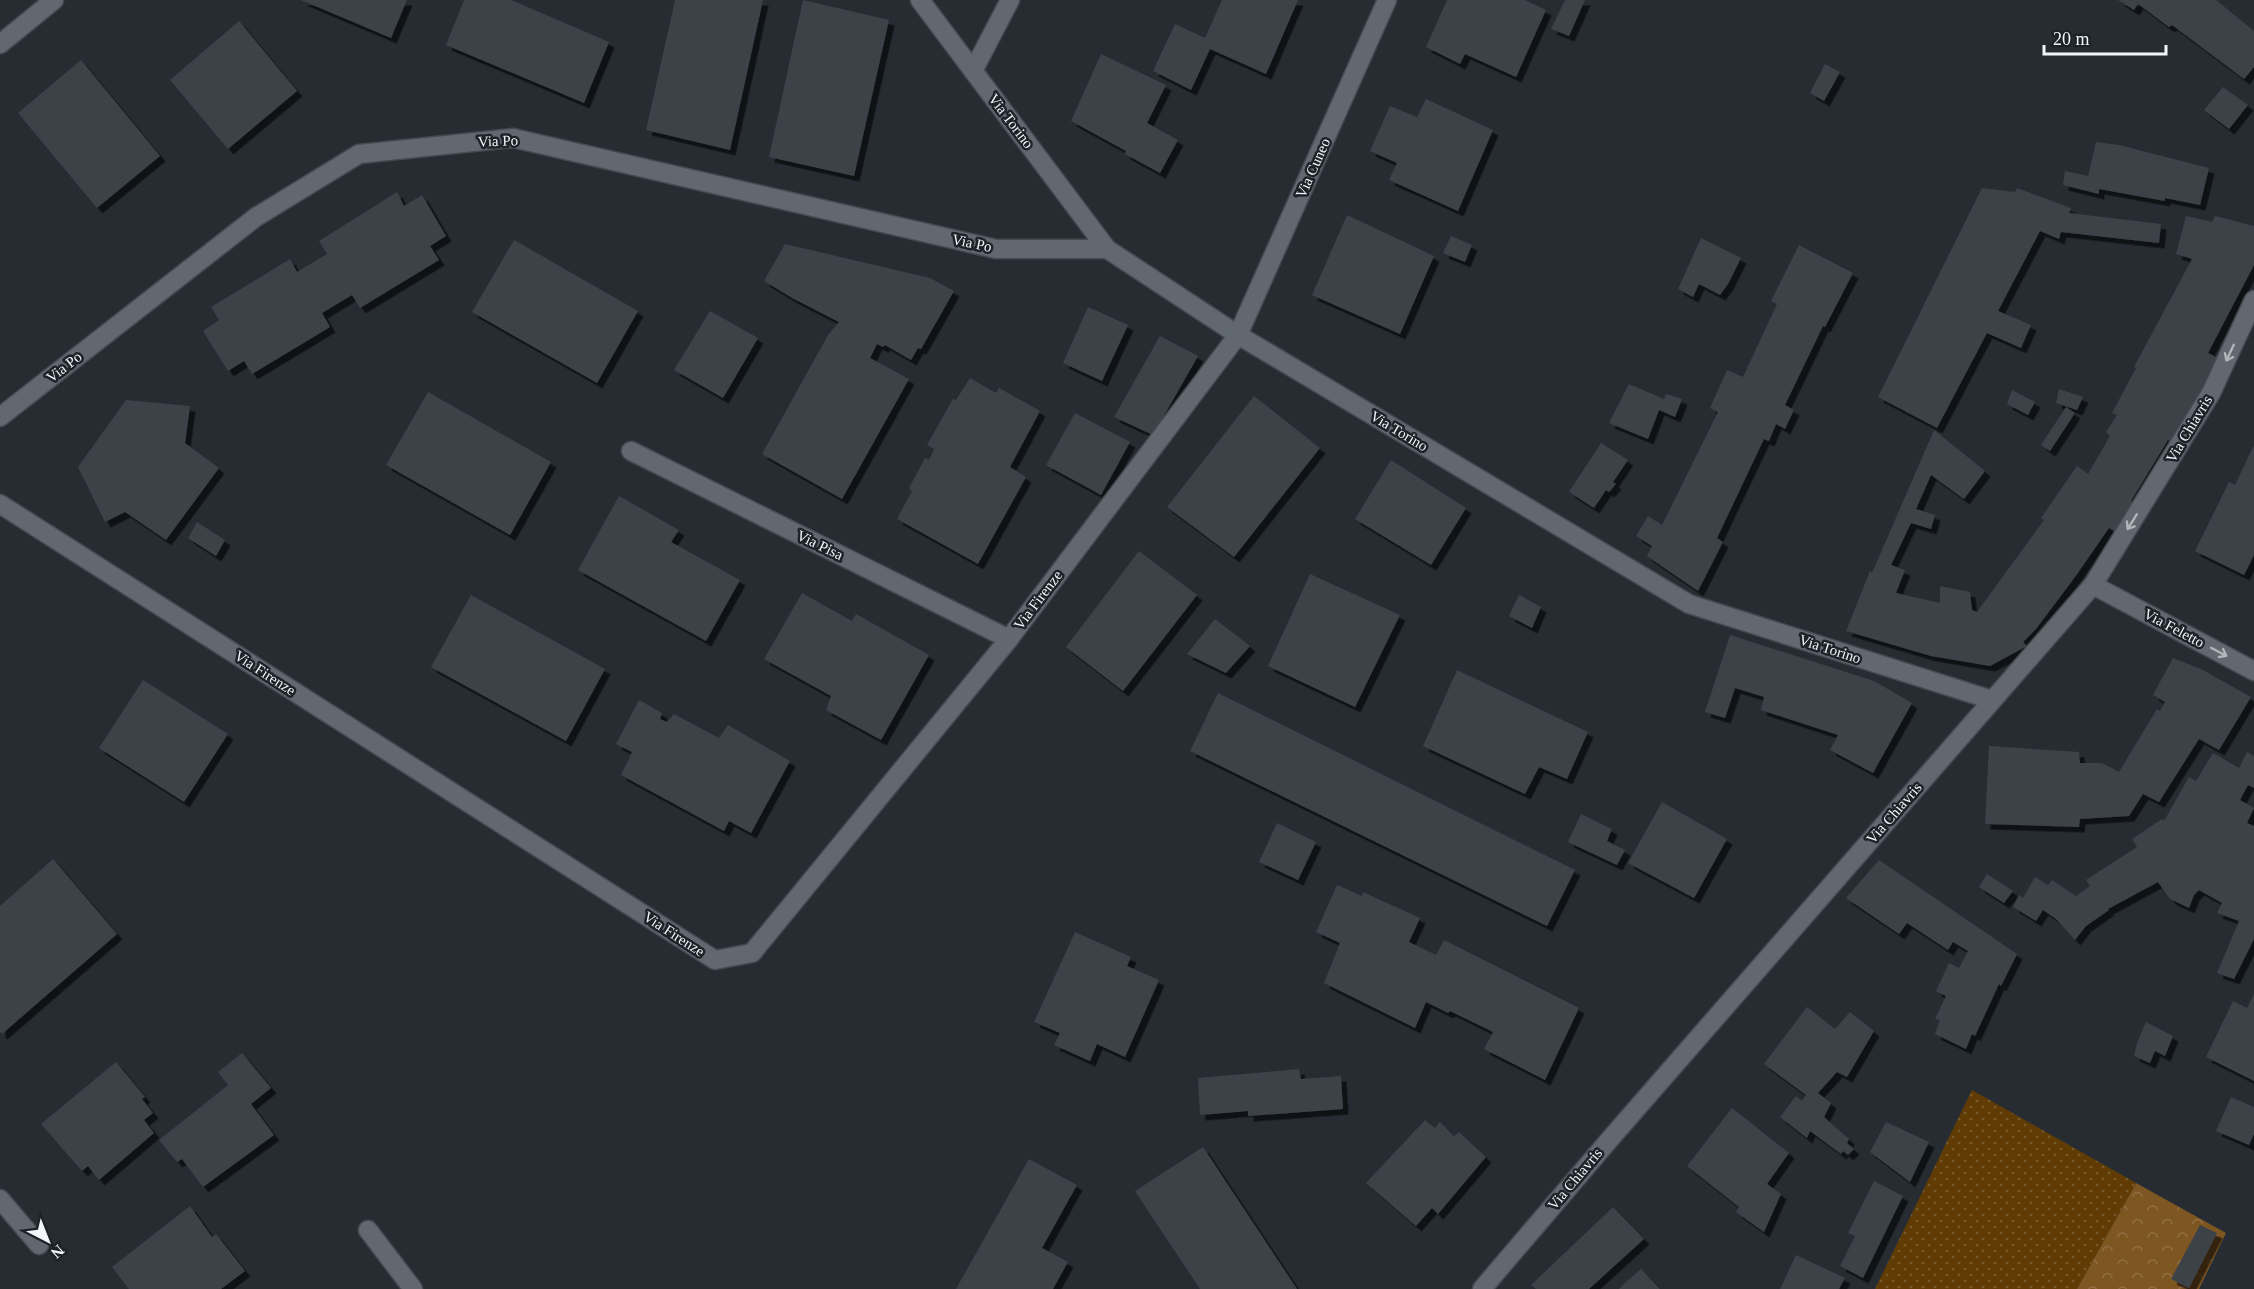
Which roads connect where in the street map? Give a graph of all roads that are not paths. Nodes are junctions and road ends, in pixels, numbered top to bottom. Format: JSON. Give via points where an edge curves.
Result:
{"nodes":[{"id":1,"x":54,"y":0,"type":"edge"},
{"id":2,"x":920,"y":0,"type":"edge"},
{"id":3,"x":1010,"y":0,"type":"edge"},
{"id":4,"x":1387,"y":0,"type":"edge"},
{"id":5,"x":0,"y":44,"type":"edge"},
{"id":6,"x":974,"y":71,"type":"junction"},
{"id":7,"x":1107,"y":249,"type":"junction"},
{"id":8,"x":2254,"y":300,"type":"edge"},
{"id":9,"x":1238,"y":335,"type":"junction"},
{"id":10,"x":0,"y":417,"type":"edge"},
{"id":11,"x":631,"y":451,"type":"dead end"},
{"id":12,"x":0,"y":504,"type":"edge"},
{"id":13,"x":2094,"y":585,"type":"junction"},
{"id":14,"x":1009,"y":639,"type":"junction"},
{"id":15,"x":2254,"y":671,"type":"edge"},
{"id":16,"x":1992,"y":700,"type":"junction"},
{"id":17,"x":0,"y":1199,"type":"edge"},
{"id":18,"x":368,"y":1230,"type":"dead end"},
{"id":19,"x":39,"y":1245,"type":"dead end"},
{"id":20,"x":413,"y":1289,"type":"edge"},
{"id":21,"x":1482,"y":1289,"type":"edge"}],
"edges":[{"from":1,"to":5,"type":"street"},
{"from":2,"to":6,"type":"street","name":"Via Torino"},
{"from":3,"to":6,"type":"street"},
{"from":4,"to":9,"type":"street","name":"Via Cuneo"},
{"from":6,"to":7,"type":"street","name":"Via Torino"},
{"from":7,"to":9,"type":"street","name":"Via Torino"},
{"from":7,"to":10,"type":"street","name":"Via Po","via":[[996,249],[513,138],[360,154],[256,217]]},
{"from":8,"to":13,"type":"street","name":"Via Chiavris","one_way":true,"via":[[2211,393]]},
{"from":9,"to":14,"type":"street","name":"Via Firenze"},
{"from":9,"to":16,"type":"street","name":"Via Torino","via":[[1689,604]]},
{"from":11,"to":14,"type":"street","name":"Via Pisa"},
{"from":12,"to":14,"type":"street","name":"Via Firenze","via":[[715,960],[752,953]]},
{"from":13,"to":15,"type":"street","name":"Via Feletto","one_way":true},
{"from":13,"to":16,"type":"street","name":"Via Chiavris"},
{"from":16,"to":21,"type":"street","name":"Via Chiavris"},
{"from":17,"to":19,"type":"street"},
{"from":18,"to":20,"type":"street"}]}
